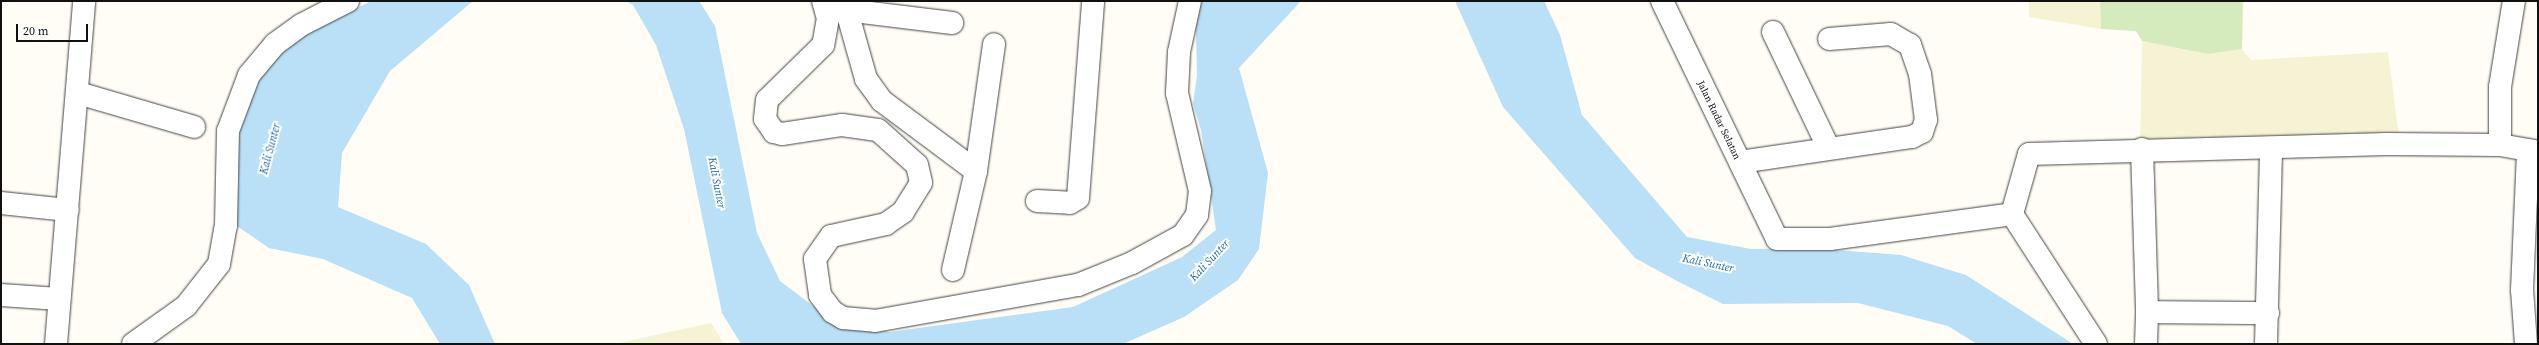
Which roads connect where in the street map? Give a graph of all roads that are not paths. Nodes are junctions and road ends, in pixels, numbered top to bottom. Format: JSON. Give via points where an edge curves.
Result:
{"nodes":[{"id":1,"x":84,"y":1,"type":"edge"},
{"id":2,"x":348,"y":1,"type":"edge"},
{"id":3,"x":823,"y":1,"type":"edge"},
{"id":4,"x":1094,"y":1,"type":"edge"},
{"id":5,"x":1190,"y":1,"type":"edge"},
{"id":6,"x":1662,"y":1,"type":"edge"},
{"id":7,"x":2514,"y":1,"type":"edge"},
{"id":8,"x":845,"y":5,"type":"edge"},
{"id":9,"x":952,"y":23,"type":"dead end"},
{"id":10,"x":1773,"y":32,"type":"dead end"},
{"id":11,"x":1829,"y":39,"type":"dead end"},
{"id":12,"x":994,"y":44,"type":"dead end"},
{"id":13,"x":78,"y":93,"type":"junction"},
{"id":14,"x":194,"y":128,"type":"dead end"},
{"id":15,"x":2500,"y":145,"type":"junction"},
{"id":16,"x":1828,"y":147,"type":"junction"},
{"id":17,"x":2271,"y":148,"type":"junction"},
{"id":18,"x":2142,"y":149,"type":"junction"},
{"id":19,"x":2533,"y":152,"type":"edge"},
{"id":20,"x":1740,"y":162,"type":"junction"},
{"id":21,"x":976,"y":170,"type":"junction"},
{"id":22,"x":1037,"y":201,"type":"dead end"},
{"id":23,"x":1,"y":203,"type":"edge"},
{"id":24,"x":68,"y":210,"type":"junction"},
{"id":25,"x":2012,"y":214,"type":"junction"},
{"id":26,"x":953,"y":270,"type":"dead end"},
{"id":27,"x":1,"y":296,"type":"edge"},
{"id":28,"x":59,"y":299,"type":"junction"},
{"id":29,"x":2147,"y":312,"type":"junction"},
{"id":30,"x":2268,"y":313,"type":"junction"},
{"id":31,"x":56,"y":344,"type":"edge"},
{"id":32,"x":133,"y":344,"type":"edge"},
{"id":33,"x":2096,"y":344,"type":"edge"},
{"id":34,"x":2146,"y":344,"type":"edge"},
{"id":35,"x":2266,"y":344,"type":"edge"},
{"id":36,"x":2526,"y":344,"type":"edge"}],
"edges":[{"from":1,"to":13,"type":"street"},
{"from":2,"to":32,"type":"street","via":[[301,25],[275,44],[249,75],[228,131],[226,226],[220,264],[186,306]]},
{"from":3,"to":5,"type":"street","via":[[828,18],[823,45],[767,100],[765,120],[774,132],[782,134],[842,125],[878,130],[909,154],[917,165],[921,183],[903,212],[886,224],[831,236],[815,259],[820,295],[833,312],[842,318],[875,321],[1078,285],[1132,263],[1182,235],[1197,215],[1200,191],[1193,146],[1177,93],[1179,52]]},
{"from":4,"to":22,"type":"street","via":[[1078,198],[1070,203]]},
{"from":6,"to":20,"type":"street","name":"Jalan Radar Selatan"},
{"from":7,"to":15,"type":"street","via":[[2500,87]]},
{"from":8,"to":9,"type":"street"},
{"from":8,"to":21,"type":"street","via":[[866,79],[882,102]]},
{"from":10,"to":16,"type":"street"},
{"from":11,"to":16,"type":"street","via":[[1891,34],[1902,37],[1916,58],[1926,120],[1922,132],[1912,137]]},
{"from":12,"to":21,"type":"street"},
{"from":13,"to":14,"type":"street"},
{"from":13,"to":24,"type":"street"},
{"from":15,"to":17,"type":"street"},
{"from":15,"to":19,"type":"street"},
{"from":16,"to":20,"type":"street"},
{"from":17,"to":18,"type":"street"},
{"from":17,"to":30,"type":"street"},
{"from":18,"to":25,"type":"street","via":[[2029,154]]},
{"from":18,"to":29,"type":"street"},
{"from":19,"to":36,"type":"street","via":[[2522,290]]},
{"from":20,"to":25,"type":"street","name":"Jalan Radar Selatan","via":[[1777,239],[1830,239]]},
{"from":21,"to":26,"type":"street"},
{"from":23,"to":24,"type":"street"},
{"from":24,"to":28,"type":"street"},
{"from":25,"to":33,"type":"street"},
{"from":27,"to":28,"type":"street"},
{"from":28,"to":31,"type":"street"},
{"from":29,"to":30,"type":"street"},
{"from":29,"to":34,"type":"street"},
{"from":30,"to":35,"type":"street"}]}
